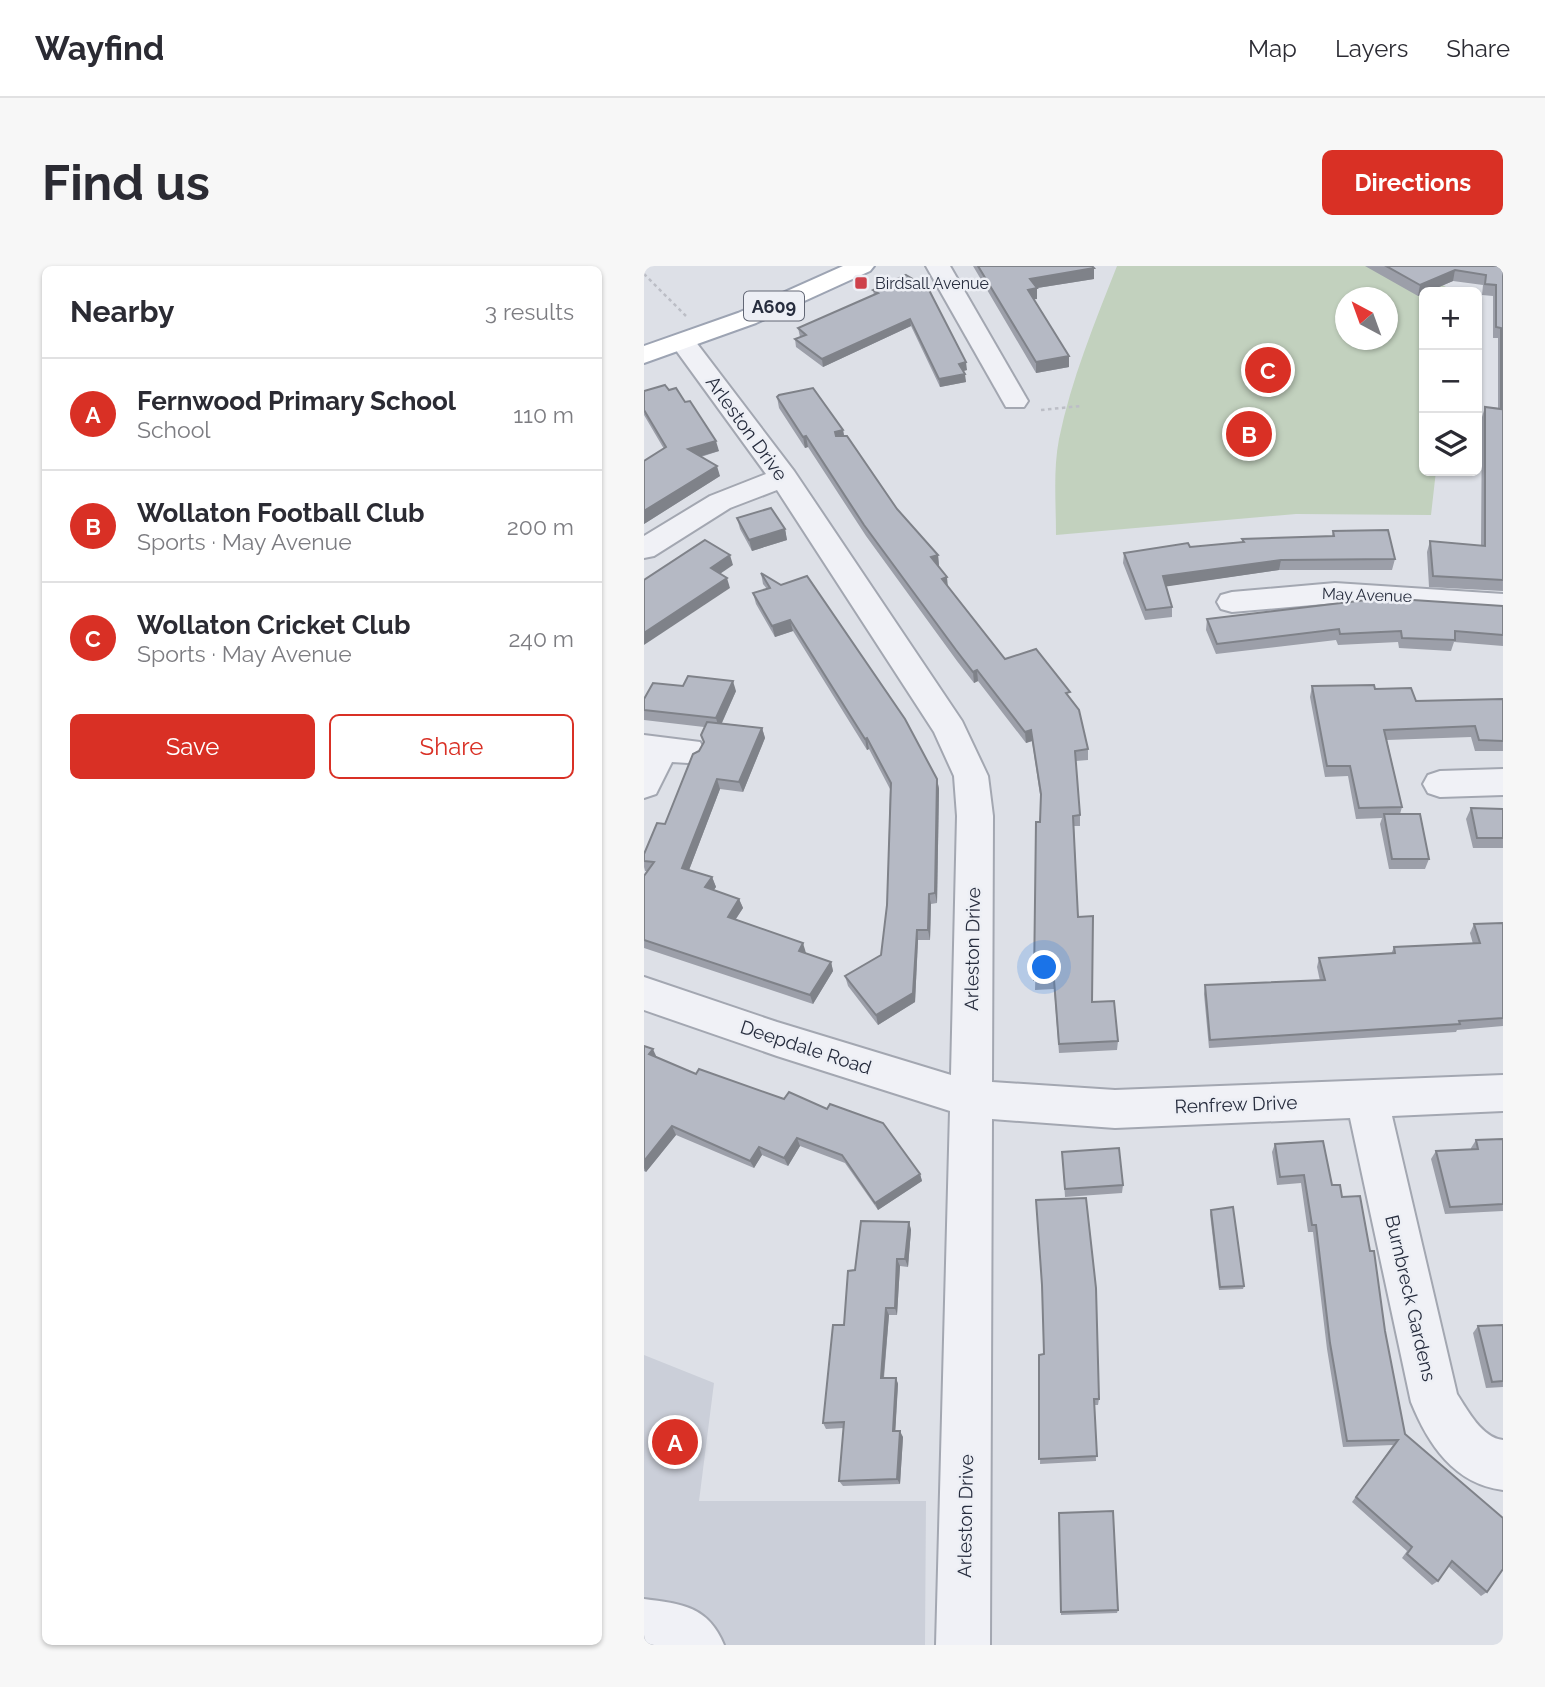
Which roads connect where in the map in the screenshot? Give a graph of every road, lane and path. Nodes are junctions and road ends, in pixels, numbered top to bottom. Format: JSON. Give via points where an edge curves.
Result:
{"nodes":[{"id":1,"x":862,"y":266,"type":"edge"},
{"id":2,"x":938,"y":266,"type":"edge"},
{"id":3,"x":644,"y":274,"type":"edge"},
{"id":4,"x":694,"y":338,"type":"junction"},
{"id":5,"x":644,"y":355,"type":"edge"},
{"id":6,"x":1081,"y":406,"type":"dead end"},
{"id":7,"x":1041,"y":410,"type":"joint"},
{"id":8,"x":784,"y":477,"type":"junction"},
{"id":9,"x":644,"y":549,"type":"edge"},
{"id":10,"x":1232,"y":602,"type":"dead end"},
{"id":11,"x":1503,"y":604,"type":"edge"},
{"id":12,"x":665,"y":749,"type":"edge"},
{"id":13,"x":1503,"y":782,"type":"edge"},
{"id":14,"x":1440,"y":784,"type":"dead end"},
{"id":15,"x":644,"y":785,"type":"edge"},
{"id":16,"x":644,"y":993,"type":"edge"},
{"id":17,"x":1503,"y":1093,"type":"edge"},
{"id":18,"x":1367,"y":1098,"type":"junction"},
{"id":19,"x":970,"y":1099,"type":"junction"},
{"id":20,"x":1503,"y":1465,"type":"edge"},
{"id":21,"x":644,"y":1626,"type":"edge"},
{"id":22,"x":697,"y":1645,"type":"edge"},
{"id":23,"x":963,"y":1645,"type":"edge"}],
"edges":[{"from":1,"to":4,"type":"main road","number":"A609"},
{"from":2,"to":7,"type":"street","via":[[1006,407]]},
{"from":3,"to":4,"type":"path"},
{"from":4,"to":5,"type":"main road","number":"A609"},
{"from":4,"to":8,"type":"street","name":"Arleston Drive"},
{"from":6,"to":7,"type":"path"},
{"from":8,"to":9,"type":"street","via":[[720,502]]},
{"from":8,"to":19,"type":"street","name":"Arleston Drive","via":[[950,729],[971,776],[975,816]]},
{"from":10,"to":11,"type":"street","name":"May Avenue","via":[[1335,593]]},
{"from":12,"to":15,"type":"street"},
{"from":13,"to":14,"type":"street"},
{"from":16,"to":19,"type":"street","name":"Deepdale Road"},
{"from":17,"to":18,"type":"street","name":"Renfrew Drive"},
{"from":18,"to":19,"type":"street","name":"Renfrew Drive","via":[[1115,1109]]},
{"from":18,"to":20,"type":"street","name":"Burnbreck Gardens","via":[[1435,1402],[1460,1441],[1479,1457]]},
{"from":19,"to":23,"type":"street","name":"Arleston Drive"},
{"from":21,"to":22,"type":"street","via":[[678,1630]]}]}
